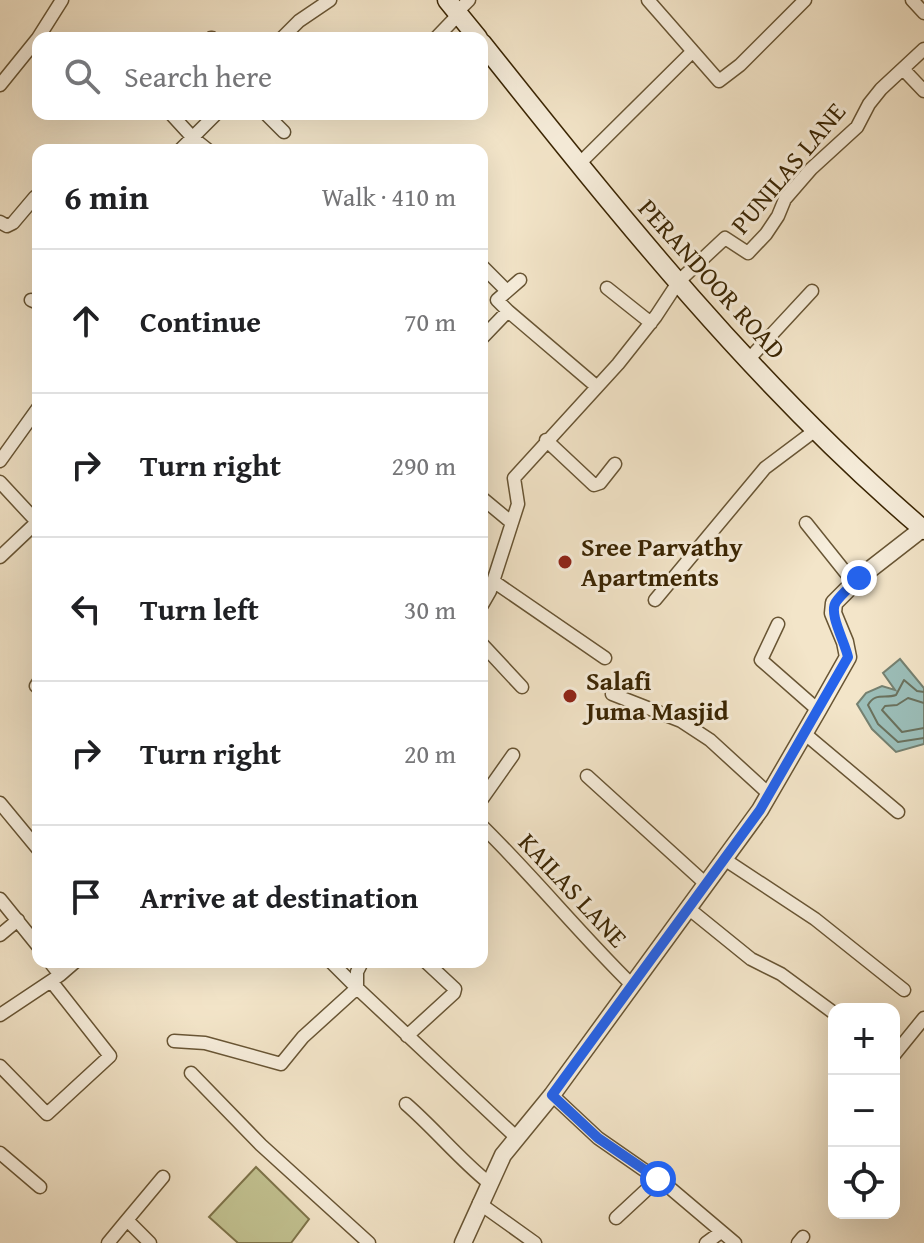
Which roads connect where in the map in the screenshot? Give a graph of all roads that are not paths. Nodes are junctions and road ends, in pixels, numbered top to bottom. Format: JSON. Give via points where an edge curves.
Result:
{"nodes":[{"id":1,"x":62,"y":0,"type":"edge"},
{"id":2,"x":330,"y":0,"type":"edge"},
{"id":3,"x":648,"y":0,"type":"edge"},
{"id":4,"x":912,"y":0,"type":"edge"},
{"id":5,"x":804,"y":1,"type":"edge"},
{"id":6,"x":458,"y":7,"type":"edge"},
{"id":7,"x":924,"y":13,"type":"edge"},
{"id":8,"x":42,"y":32,"type":"edge"},
{"id":9,"x":288,"y":32,"type":"edge"},
{"id":10,"x":440,"y":32,"type":"edge"},
{"id":11,"x":474,"y":32,"type":"edge"},
{"id":12,"x":32,"y":45,"type":"edge"},
{"id":13,"x":924,"y":49,"type":"edge"},
{"id":14,"x":488,"y":50,"type":"edge"},
{"id":15,"x":692,"y":52,"type":"junction"},
{"id":16,"x":903,"y":69,"type":"junction"},
{"id":17,"x":0,"y":85,"type":"edge"},
{"id":18,"x":924,"y":91,"type":"edge"},
{"id":19,"x":176,"y":120,"type":"edge"},
{"id":20,"x":210,"y":120,"type":"edge"},
{"id":21,"x":272,"y":120,"type":"edge"},
{"id":22,"x":284,"y":132,"type":"dead end"},
{"id":23,"x":193,"y":138,"type":"junction"},
{"id":24,"x":186,"y":144,"type":"edge"},
{"id":25,"x":200,"y":144,"type":"edge"},
{"id":26,"x":579,"y":164,"type":"junction"},
{"id":27,"x":32,"y":201,"type":"edge"},
{"id":28,"x":0,"y":222,"type":"edge"},
{"id":29,"x":488,"y":272,"type":"edge"},
{"id":30,"x":520,"y":280,"type":"dead end"},
{"id":31,"x":679,"y":281,"type":"junction"},
{"id":32,"x":607,"y":288,"type":"dead end"},
{"id":33,"x":507,"y":291,"type":"junction"},
{"id":34,"x":812,"y":291,"type":"dead end"},
{"id":35,"x":508,"y":311,"type":"junction"},
{"id":36,"x":651,"y":323,"type":"junction"},
{"id":37,"x":488,"y":332,"type":"edge"},
{"id":38,"x":748,"y":360,"type":"junction"},
{"id":39,"x":596,"y":386,"type":"junction"},
{"id":40,"x":32,"y":416,"type":"edge"},
{"id":41,"x":817,"y":429,"type":"junction"},
{"id":42,"x":546,"y":440,"type":"junction"},
{"id":43,"x":0,"y":461,"type":"edge"},
{"id":44,"x":615,"y":464,"type":"dead end"},
{"id":45,"x":0,"y":482,"type":"edge"},
{"id":46,"x":488,"y":503,"type":"edge"},
{"id":47,"x":32,"y":516,"type":"edge"},
{"id":48,"x":512,"y":523,"type":"junction"},
{"id":49,"x":806,"y":523,"type":"dead end"},
{"id":50,"x":32,"y":528,"type":"edge"},
{"id":51,"x":923,"y":530,"type":"edge"},
{"id":52,"x":0,"y":557,"type":"edge"},
{"id":53,"x":493,"y":581,"type":"junction"},
{"id":54,"x":854,"y":583,"type":"junction"},
{"id":55,"x":488,"y":592,"type":"edge"},
{"id":56,"x":655,"y":600,"type":"dead end"},
{"id":57,"x":778,"y":624,"type":"dead end"},
{"id":58,"x":488,"y":650,"type":"edge"},
{"id":59,"x":605,"y":658,"type":"dead end"},
{"id":60,"x":522,"y":687,"type":"dead end"},
{"id":61,"x":612,"y":694,"type":"dead end"},
{"id":62,"x":818,"y":710,"type":"junction"},
{"id":63,"x":804,"y":733,"type":"junction"},
{"id":64,"x":513,"y":755,"type":"dead end"},
{"id":65,"x":587,"y":776,"type":"dead end"},
{"id":66,"x":488,"y":790,"type":"edge"},
{"id":67,"x":769,"y":794,"type":"junction"},
{"id":68,"x":0,"y":803,"type":"edge"},
{"id":69,"x":898,"y":812,"type":"dead end"},
{"id":70,"x":488,"y":832,"type":"edge"},
{"id":71,"x":32,"y":842,"type":"edge"},
{"id":72,"x":724,"y":859,"type":"junction"},
{"id":73,"x":706,"y":884,"type":"junction"},
{"id":74,"x":0,"y":899,"type":"edge"},
{"id":75,"x":688,"y":908,"type":"junction"},
{"id":76,"x":18,"y":920,"type":"junction"},
{"id":77,"x":0,"y":935,"type":"edge"},
{"id":78,"x":32,"y":938,"type":"edge"},
{"id":79,"x":52,"y":968,"type":"edge"},
{"id":80,"x":68,"y":968,"type":"edge"},
{"id":81,"x":337,"y":968,"type":"edge"},
{"id":82,"x":359,"y":968,"type":"edge"},
{"id":83,"x":432,"y":968,"type":"edge"},
{"id":84,"x":55,"y":978,"type":"junction"},
{"id":85,"x":632,"y":985,"type":"junction"},
{"id":86,"x":357,"y":988,"type":"junction"},
{"id":87,"x":904,"y":990,"type":"dead end"},
{"id":88,"x":828,"y":1009,"type":"edge"},
{"id":89,"x":0,"y":1015,"type":"edge"},
{"id":90,"x":924,"y":1018,"type":"edge"},
{"id":91,"x":407,"y":1036,"type":"junction"},
{"id":92,"x":174,"y":1041,"type":"dead end"},
{"id":93,"x":900,"y":1048,"type":"edge"},
{"id":94,"x":0,"y":1066,"type":"edge"},
{"id":95,"x":191,"y":1073,"type":"dead end"},
{"id":96,"x":552,"y":1095,"type":"junction"},
{"id":97,"x":406,"y":1104,"type":"dead end"},
{"id":98,"x":517,"y":1138,"type":"junction"},
{"id":99,"x":0,"y":1153,"type":"edge"},
{"id":100,"x":163,"y":1177,"type":"dead end"},
{"id":101,"x":658,"y":1179,"type":"junction"},
{"id":102,"x":489,"y":1183,"type":"junction"},
{"id":103,"x":40,"y":1187,"type":"dead end"},
{"id":104,"x":479,"y":1203,"type":"junction"},
{"id":105,"x":616,"y":1218,"type":"dead end"},
{"id":106,"x":127,"y":1220,"type":"junction"},
{"id":107,"x":721,"y":1232,"type":"junction"},
{"id":108,"x":108,"y":1243,"type":"edge"},
{"id":109,"x":150,"y":1243,"type":"edge"},
{"id":110,"x":369,"y":1243,"type":"edge"},
{"id":111,"x":463,"y":1243,"type":"edge"},
{"id":112,"x":535,"y":1243,"type":"edge"},
{"id":113,"x":706,"y":1243,"type":"edge"},
{"id":114,"x":735,"y":1243,"type":"edge"}],
"edges":[{"from":1,"to":8,"type":"street"},
{"from":2,"to":9,"type":"street"},
{"from":3,"to":15,"type":"street"},
{"from":4,"to":7,"type":"street"},
{"from":5,"to":15,"type":"street","via":[[719,81]]},
{"from":6,"to":10,"type":"street"},
{"from":6,"to":11,"type":"main road"},
{"from":12,"to":17,"type":"street"},
{"from":13,"to":16,"type":"street","name":"PUNILAS LANE"},
{"from":14,"to":26,"type":"main road","name":"PERANDOOR ROAD"},
{"from":15,"to":26,"type":"street"},
{"from":16,"to":18,"type":"street"},
{"from":16,"to":31,"type":"street","name":"PUNILAS LANE","via":[[869,104],[857,127],[785,199],[766,234],[748,253],[725,238]]},
{"from":19,"to":23,"type":"street"},
{"from":20,"to":23,"type":"street"},
{"from":21,"to":22,"type":"street"},
{"from":23,"to":24,"type":"street"},
{"from":23,"to":25,"type":"street"},
{"from":26,"to":31,"type":"main road","name":"PERANDOOR ROAD"},
{"from":27,"to":28,"type":"street","via":[[13,223]]},
{"from":29,"to":33,"type":"street"},
{"from":30,"to":33,"type":"street"},
{"from":31,"to":36,"type":"street"},
{"from":31,"to":38,"type":"main road","name":"PERANDOOR ROAD"},
{"from":32,"to":36,"type":"street"},
{"from":33,"to":35,"type":"street","via":[[497,300]]},
{"from":34,"to":38,"type":"street"},
{"from":35,"to":37,"type":"street"},
{"from":35,"to":39,"type":"street"},
{"from":36,"to":39,"type":"street"},
{"from":38,"to":41,"type":"main road","name":"PERANDOOR ROAD"},
{"from":39,"to":42,"type":"street"},
{"from":40,"to":43,"type":"street"},
{"from":41,"to":51,"type":"main road","name":"PERANDOOR ROAD"},
{"from":41,"to":56,"type":"street","via":[[765,468]]},
{"from":42,"to":44,"type":"street","via":[[594,485]]},
{"from":42,"to":48,"type":"street","via":[[514,478],[518,504]]},
{"from":45,"to":47,"type":"street"},
{"from":46,"to":48,"type":"street"},
{"from":48,"to":53,"type":"street"},
{"from":49,"to":54,"type":"street"},
{"from":50,"to":52,"type":"street"},
{"from":51,"to":54,"type":"street"},
{"from":53,"to":55,"type":"street"},
{"from":53,"to":59,"type":"street"},
{"from":54,"to":62,"type":"street","via":[[834,603],[833,613],[848,657]]},
{"from":57,"to":62,"type":"street","via":[[761,660]]},
{"from":58,"to":60,"type":"street"},
{"from":61,"to":67,"type":"street","via":[[681,721]]},
{"from":62,"to":63,"type":"street"},
{"from":63,"to":67,"type":"street"},
{"from":63,"to":69,"type":"street"},
{"from":64,"to":66,"type":"street"},
{"from":65,"to":73,"type":"street"},
{"from":67,"to":72,"type":"street"},
{"from":68,"to":71,"type":"street"},
{"from":70,"to":85,"type":"street","name":"KAILAS LANE"},
{"from":72,"to":73,"type":"street"},
{"from":72,"to":87,"type":"street","via":[[815,919]]},
{"from":73,"to":75,"type":"street"},
{"from":74,"to":76,"type":"street"},
{"from":75,"to":85,"type":"street"},
{"from":75,"to":88,"type":"street","via":[[751,959]]},
{"from":76,"to":77,"type":"street"},
{"from":76,"to":78,"type":"street"},
{"from":79,"to":84,"type":"street"},
{"from":80,"to":84,"type":"street"},
{"from":81,"to":86,"type":"street"},
{"from":82,"to":86,"type":"street"},
{"from":83,"to":91,"type":"street","via":[[454,993]]},
{"from":84,"to":89,"type":"street"},
{"from":84,"to":94,"type":"street","via":[[110,1056],[47,1114]]},
{"from":85,"to":96,"type":"street"},
{"from":86,"to":91,"type":"street"},
{"from":86,"to":92,"type":"street","via":[[281,1064],[205,1043]]},
{"from":90,"to":93,"type":"street"},
{"from":91,"to":98,"type":"street"},
{"from":95,"to":110,"type":"street"},
{"from":96,"to":98,"type":"street"},
{"from":96,"to":101,"type":"street","via":[[598,1138]]},
{"from":97,"to":102,"type":"street"},
{"from":98,"to":102,"type":"street"},
{"from":99,"to":103,"type":"street"},
{"from":100,"to":106,"type":"street"},
{"from":101,"to":105,"type":"street"},
{"from":101,"to":107,"type":"street"},
{"from":102,"to":104,"type":"street"},
{"from":104,"to":111,"type":"street"},
{"from":104,"to":112,"type":"street"},
{"from":106,"to":108,"type":"street"},
{"from":106,"to":109,"type":"street"},
{"from":107,"to":113,"type":"street"},
{"from":107,"to":114,"type":"street"}]}
